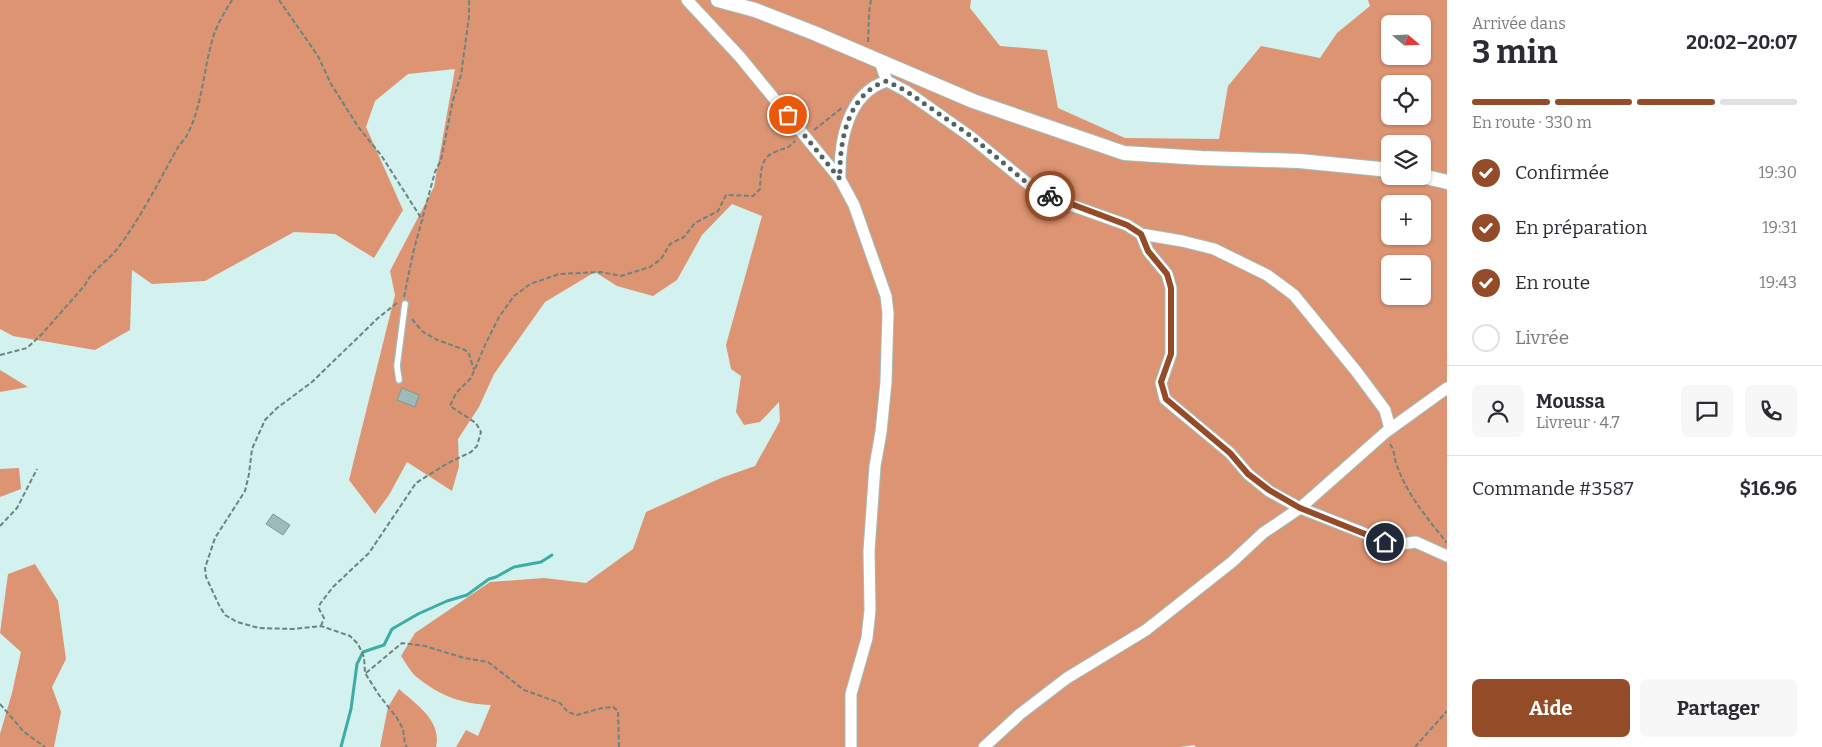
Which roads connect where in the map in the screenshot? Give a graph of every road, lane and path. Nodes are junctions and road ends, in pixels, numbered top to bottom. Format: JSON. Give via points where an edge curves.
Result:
{"nodes":[{"id":1,"x":232,"y":0,"type":"edge"},
{"id":2,"x":279,"y":0,"type":"edge"},
{"id":3,"x":469,"y":0,"type":"edge"},
{"id":4,"x":687,"y":0,"type":"edge"},
{"id":5,"x":718,"y":0,"type":"edge"},
{"id":6,"x":871,"y":0,"type":"edge"},
{"id":7,"x":880,"y":62,"type":"junction"},
{"id":8,"x":887,"y":81,"type":"junction"},
{"id":9,"x":858,"y":103,"type":"junction"},
{"id":10,"x":804,"y":134,"type":"junction"},
{"id":11,"x":1381,"y":169,"type":"edge"},
{"id":12,"x":1431,"y":178,"type":"edge"},
{"id":13,"x":840,"y":179,"type":"junction"},
{"id":14,"x":1447,"y":182,"type":"edge"},
{"id":15,"x":423,"y":221,"type":"junction"},
{"id":16,"x":1141,"y":234,"type":"junction"},
{"id":17,"x":404,"y":302,"type":"junction"},
{"id":18,"x":0,"y":355,"type":"edge"},
{"id":19,"x":474,"y":370,"type":"junction"},
{"id":20,"x":399,"y":380,"type":"dead end"},
{"id":21,"x":1447,"y":388,"type":"edge"},
{"id":22,"x":1388,"y":431,"type":"junction"},
{"id":23,"x":37,"y":469,"type":"dead end"},
{"id":24,"x":1300,"y":508,"type":"junction"},
{"id":25,"x":0,"y":526,"type":"edge"},
{"id":26,"x":1447,"y":543,"type":"edge"},
{"id":27,"x":1447,"y":556,"type":"edge"},
{"id":28,"x":321,"y":626,"type":"junction"},
{"id":29,"x":366,"y":673,"type":"junction"},
{"id":30,"x":0,"y":704,"type":"edge"},
{"id":31,"x":1447,"y":711,"type":"edge"},
{"id":32,"x":45,"y":747,"type":"edge"},
{"id":33,"x":407,"y":747,"type":"edge"},
{"id":34,"x":620,"y":747,"type":"edge"},
{"id":35,"x":851,"y":747,"type":"edge"},
{"id":36,"x":984,"y":747,"type":"edge"},
{"id":37,"x":1415,"y":747,"type":"edge"}],
"edges":[{"from":1,"to":18,"type":"path","via":[[217,27],[200,97],[185,138],[130,231],[42,334],[27,348]]},
{"from":2,"to":15,"type":"path","via":[[318,56],[331,84],[359,128],[381,155]]},
{"from":3,"to":15,"type":"path","via":[[461,75]]},
{"from":4,"to":10,"type":"street"},
{"from":5,"to":7,"type":"street","via":[[814,32]]},
{"from":6,"to":7,"type":"path","via":[[868,48]]},
{"from":7,"to":8,"type":"street"},
{"from":7,"to":11,"type":"street","via":[[973,101],[1124,152],[1299,161]]},
{"from":8,"to":9,"type":"street","via":[[876,84]]},
{"from":8,"to":16,"type":"street","via":[[971,136],[1032,187],[1127,225]]},
{"from":9,"to":10,"type":"path","via":[[840,108]]},
{"from":9,"to":13,"type":"street","via":[[845,130],[839,156]]},
{"from":10,"to":13,"type":"street"},
{"from":10,"to":19,"type":"path","via":[[788,149],[765,157],[761,166],[760,189],[754,196],[726,195],[718,211],[695,223],[650,267],[621,276],[601,272],[559,274],[530,284],[514,296],[499,317]]},
{"from":12,"to":14,"type":"street"},
{"from":13,"to":35,"type":"street","via":[[854,204],[882,282],[888,313],[886,382],[869,551],[870,610],[867,638],[851,694]]},
{"from":15,"to":17,"type":"path"},
{"from":16,"to":22,"type":"street","via":[[1214,249],[1255,268],[1294,295],[1385,410]]},
{"from":16,"to":24,"type":"street","via":[[1148,251],[1167,274],[1171,288],[1171,354],[1161,382],[1166,399],[1230,453],[1255,479]]},
{"from":17,"to":19,"type":"path","via":[[408,315],[422,331],[464,350],[469,354]]},
{"from":17,"to":20,"type":"lane","via":[[397,366]]},
{"from":17,"to":28,"type":"path","via":[[386,311],[312,382],[265,420],[252,449],[244,491],[214,538],[205,568],[219,605],[225,615],[237,622],[267,628]]},
{"from":19,"to":28,"type":"path","via":[[450,406],[476,424],[481,432],[477,446],[416,483],[369,553],[320,604],[319,610],[324,618]]},
{"from":21,"to":22,"type":"street"},
{"from":22,"to":24,"type":"street"},
{"from":22,"to":26,"type":"path","via":[[1396,465],[1425,518]]},
{"from":23,"to":25,"type":"path","via":[[17,508]]},
{"from":24,"to":27,"type":"street","via":[[1394,546],[1416,542]]},
{"from":24,"to":36,"type":"street","via":[[1264,533],[1146,630],[1067,678]]},
{"from":28,"to":29,"type":"path","via":[[350,636],[358,644]]},
{"from":29,"to":33,"type":"path","via":[[397,718]]},
{"from":29,"to":34,"type":"path","via":[[402,643],[488,662],[524,690],[560,703],[568,712],[577,715],[613,707],[618,711]]},
{"from":30,"to":32,"type":"path","via":[[24,732]]},
{"from":31,"to":37,"type":"path"}]}
